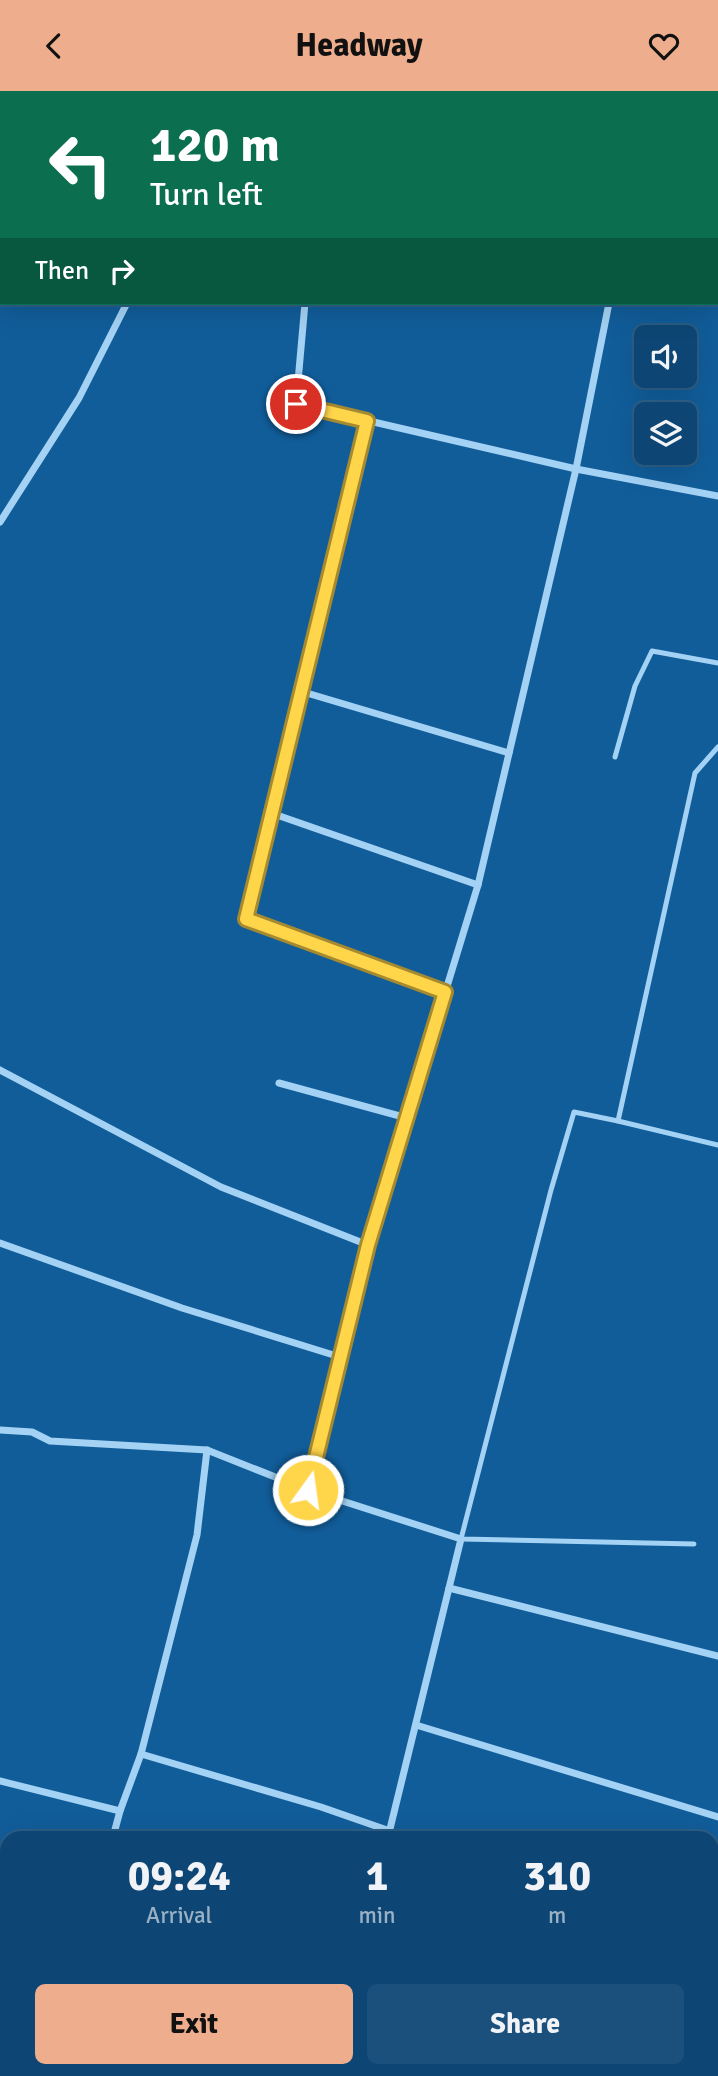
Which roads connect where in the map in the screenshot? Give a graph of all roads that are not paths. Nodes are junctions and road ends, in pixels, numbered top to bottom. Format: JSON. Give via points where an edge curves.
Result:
{"nodes":[{"id":1,"x":126,"y":305,"type":"edge"},
{"id":2,"x":305,"y":305,"type":"edge"},
{"id":3,"x":609,"y":305,"type":"edge"},
{"id":4,"x":367,"y":421,"type":"junction"},
{"id":5,"x":576,"y":469,"type":"junction"},
{"id":6,"x":718,"y":496,"type":"edge"},
{"id":7,"x":0,"y":522,"type":"edge"},
{"id":8,"x":718,"y":663,"type":"edge"},
{"id":9,"x":300,"y":691,"type":"junction"},
{"id":10,"x":718,"y":747,"type":"edge"},
{"id":11,"x":509,"y":753,"type":"junction"},
{"id":12,"x":615,"y":757,"type":"dead end"},
{"id":13,"x":271,"y":814,"type":"junction"},
{"id":14,"x":478,"y":885,"type":"junction"},
{"id":15,"x":445,"y":992,"type":"junction"},
{"id":16,"x":0,"y":1070,"type":"edge"},
{"id":17,"x":279,"y":1083,"type":"dead end"},
{"id":18,"x":407,"y":1118,"type":"junction"},
{"id":19,"x":618,"y":1121,"type":"junction"},
{"id":20,"x":718,"y":1145,"type":"edge"},
{"id":21,"x":0,"y":1243,"type":"edge"},
{"id":22,"x":368,"y":1245,"type":"junction"},
{"id":23,"x":340,"y":1357,"type":"junction"},
{"id":24,"x":0,"y":1430,"type":"edge"},
{"id":25,"x":207,"y":1450,"type":"junction"},
{"id":26,"x":308,"y":1490,"type":"junction"},
{"id":27,"x":461,"y":1539,"type":"junction"},
{"id":28,"x":694,"y":1544,"type":"dead end"},
{"id":29,"x":449,"y":1588,"type":"junction"},
{"id":30,"x":718,"y":1657,"type":"edge"},
{"id":31,"x":416,"y":1725,"type":"junction"},
{"id":32,"x":141,"y":1754,"type":"junction"},
{"id":33,"x":0,"y":1781,"type":"edge"},
{"id":34,"x":120,"y":1811,"type":"junction"},
{"id":35,"x":718,"y":1817,"type":"edge"},
{"id":36,"x":115,"y":1831,"type":"edge"},
{"id":37,"x":381,"y":1831,"type":"edge"},
{"id":38,"x":390,"y":1831,"type":"edge"}],
"edges":[{"from":1,"to":7,"type":"street","via":[[79,398]]},
{"from":2,"to":4,"type":"street","via":[[296,404]]},
{"from":3,"to":5,"type":"street"},
{"from":4,"to":5,"type":"street"},
{"from":4,"to":9,"type":"street"},
{"from":5,"to":6,"type":"street"},
{"from":5,"to":11,"type":"street"},
{"from":8,"to":12,"type":"lane","via":[[652,651],[635,686]]},
{"from":9,"to":11,"type":"street"},
{"from":9,"to":13,"type":"street"},
{"from":10,"to":19,"type":"lane","via":[[695,773]]},
{"from":11,"to":14,"type":"street"},
{"from":13,"to":14,"type":"street"},
{"from":13,"to":15,"type":"street","via":[[246,919]]},
{"from":14,"to":15,"type":"street"},
{"from":15,"to":18,"type":"street"},
{"from":16,"to":22,"type":"street","via":[[221,1187]]},
{"from":17,"to":18,"type":"street"},
{"from":18,"to":22,"type":"street"},
{"from":19,"to":20,"type":"lane"},
{"from":19,"to":27,"type":"lane","via":[[574,1112]]},
{"from":21,"to":23,"type":"street","via":[[182,1308]]},
{"from":22,"to":23,"type":"street"},
{"from":23,"to":26,"type":"street"},
{"from":24,"to":25,"type":"street","via":[[32,1432],[50,1441]]},
{"from":25,"to":26,"type":"street"},
{"from":25,"to":32,"type":"street","via":[[197,1535]]},
{"from":26,"to":27,"type":"street"},
{"from":27,"to":28,"type":"lane"},
{"from":27,"to":29,"type":"street"},
{"from":29,"to":30,"type":"street"},
{"from":29,"to":31,"type":"street"},
{"from":31,"to":35,"type":"street"},
{"from":31,"to":38,"type":"street"},
{"from":32,"to":34,"type":"street"},
{"from":32,"to":37,"type":"street","via":[[321,1807]]},
{"from":33,"to":34,"type":"street"},
{"from":34,"to":36,"type":"street"}]}
